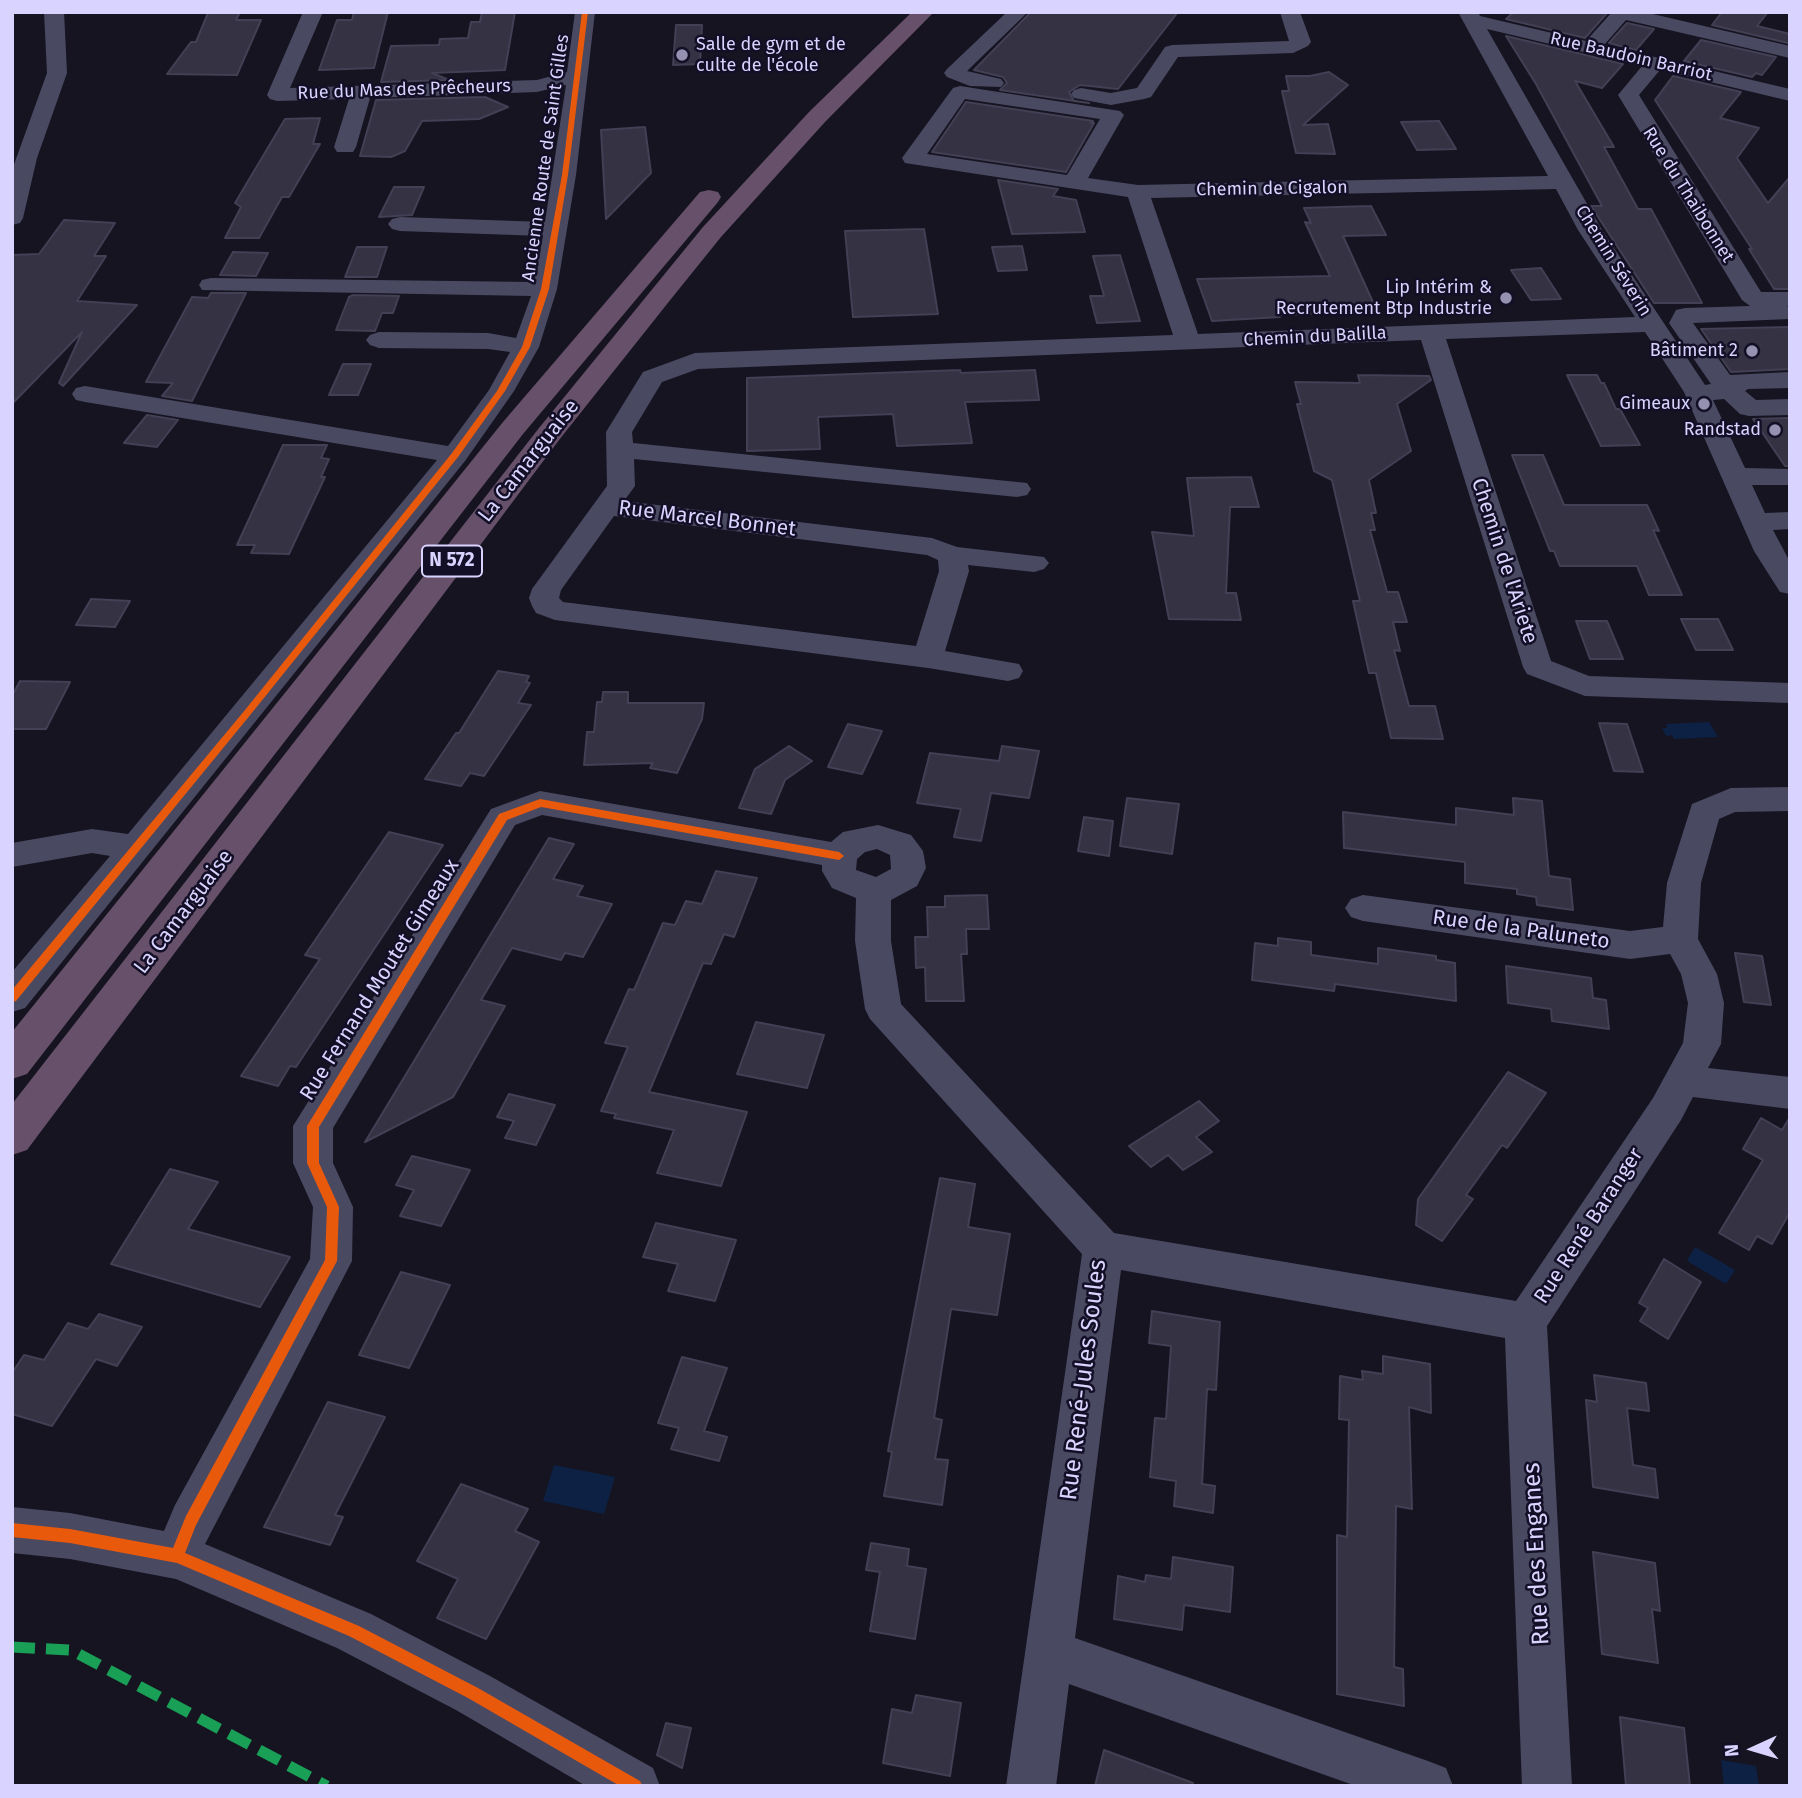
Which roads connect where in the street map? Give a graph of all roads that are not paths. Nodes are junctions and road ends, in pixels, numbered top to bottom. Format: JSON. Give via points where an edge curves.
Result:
{"nodes":[{"id":1,"x":54,"y":12,"type":"edge"},
{"id":2,"x":313,"y":12,"type":"edge"},
{"id":3,"x":585,"y":12,"type":"edge"},
{"id":4,"x":893,"y":12,"type":"edge"},
{"id":5,"x":924,"y":12,"type":"edge"},
{"id":6,"x":1018,"y":12,"type":"edge"},
{"id":7,"x":1290,"y":12,"type":"edge"},
{"id":8,"x":1622,"y":13,"type":"edge"},
{"id":9,"x":1471,"y":16,"type":"edge"},
{"id":10,"x":1783,"y":30,"type":"dead end"},
{"id":11,"x":1769,"y":47,"type":"junction"},
{"id":12,"x":1590,"y":48,"type":"junction"},
{"id":13,"x":1790,"y":52,"type":"edge"},
{"id":14,"x":1655,"y":63,"type":"junction"},
{"id":15,"x":578,"y":76,"type":"junction"},
{"id":16,"x":361,"y":92,"type":"junction"},
{"id":17,"x":1790,"y":95,"type":"edge"},
{"id":18,"x":345,"y":147,"type":"dead end"},
{"id":19,"x":1564,"y":181,"type":"junction"},
{"id":20,"x":1074,"y":183,"type":"junction"},
{"id":21,"x":1138,"y":192,"type":"junction"},
{"id":22,"x":12,"y":218,"type":"edge"},
{"id":23,"x":400,"y":225,"type":"dead end"},
{"id":24,"x":556,"y":229,"type":"junction"},
{"id":25,"x":211,"y":285,"type":"dead end"},
{"id":26,"x":545,"y":289,"type":"junction"},
{"id":27,"x":1790,"y":299,"type":"edge"},
{"id":28,"x":1790,"y":313,"type":"edge"},
{"id":29,"x":1653,"y":324,"type":"junction"},
{"id":30,"x":1431,"y":331,"type":"junction"},
{"id":31,"x":379,"y":340,"type":"dead end"},
{"id":32,"x":1188,"y":343,"type":"junction"},
{"id":33,"x":526,"y":347,"type":"junction"},
{"id":34,"x":1790,"y":380,"type":"edge"},
{"id":35,"x":1733,"y":388,"type":"junction"},
{"id":36,"x":1697,"y":393,"type":"junction"},
{"id":37,"x":85,"y":394,"type":"dead end"},
{"id":38,"x":1790,"y":407,"type":"edge"},
{"id":39,"x":621,"y":450,"type":"junction"},
{"id":40,"x":455,"y":455,"type":"junction"},
{"id":41,"x":1736,"y":476,"type":"junction"},
{"id":42,"x":1790,"y":477,"type":"edge"},
{"id":43,"x":1017,"y":489,"type":"dead end"},
{"id":44,"x":606,"y":507,"type":"junction"},
{"id":45,"x":1790,"y":520,"type":"edge"},
{"id":46,"x":1756,"y":522,"type":"junction"},
{"id":47,"x":952,"y":555,"type":"junction"},
{"id":48,"x":1034,"y":563,"type":"dead end"},
{"id":49,"x":1790,"y":586,"type":"edge"},
{"id":50,"x":929,"y":658,"type":"junction"},
{"id":51,"x":1008,"y":671,"type":"dead end"},
{"id":52,"x":1790,"y":693,"type":"edge"},
{"id":53,"x":1790,"y":799,"type":"edge"},
{"id":54,"x":136,"y":848,"type":"junction"},
{"id":55,"x":12,"y":855,"type":"edge"},
{"id":56,"x":839,"y":856,"type":"junction"},
{"id":57,"x":873,"y":890,"type":"junction"},
{"id":58,"x":1363,"y":908,"type":"dead end"},
{"id":59,"x":1679,"y":939,"type":"junction"},
{"id":60,"x":12,"y":998,"type":"edge"},
{"id":61,"x":12,"y":1062,"type":"edge"},
{"id":62,"x":1683,"y":1080,"type":"junction"},
{"id":63,"x":1790,"y":1093,"type":"edge"},
{"id":64,"x":12,"y":1137,"type":"edge"},
{"id":65,"x":1102,"y":1249,"type":"junction"},
{"id":66,"x":1526,"y":1322,"type":"junction"},
{"id":67,"x":12,"y":1530,"type":"edge"},
{"id":68,"x":177,"y":1556,"type":"junction"},
{"id":69,"x":1049,"y":1653,"type":"junction"},
{"id":70,"x":635,"y":1786,"type":"edge"},
{"id":71,"x":1031,"y":1786,"type":"edge"},
{"id":72,"x":1428,"y":1786,"type":"edge"},
{"id":73,"x":1547,"y":1786,"type":"edge"}],
"edges":[{"from":1,"to":22,"type":"street","via":[[57,73],[26,158]]},
{"from":2,"to":16,"type":"street","name":"Rue du Mas des Prêcheurs","via":[[277,95]]},
{"from":3,"to":15,"type":"street","name":"Ancienne Route de Saint Gilles"},
{"from":4,"to":61,"type":"highway","name":"La Camarguaise","number":"N 572","via":[[751,152],[628,290],[513,428]]},
{"from":5,"to":64,"type":"highway","name":"La Camarguaise","number":"N 572","via":[[817,117],[662,293]]},
{"from":6,"to":7,"type":"street","via":[[954,73],[970,80],[1111,99],[1144,93],[1172,51],[1293,47],[1301,41]]},
{"from":8,"to":11,"type":"street"},
{"from":8,"to":12,"type":"street"},
{"from":9,"to":12,"type":"street","name":"Rue Baudoin Barriot"},
{"from":9,"to":19,"type":"street","name":"Chemin Séverin"},
{"from":10,"to":11,"type":"street"},
{"from":11,"to":13,"type":"street"},
{"from":12,"to":14,"type":"street","name":"Rue Baudoin Barriot"},
{"from":14,"to":17,"type":"street","name":"Rue Baudoin Barriot"},
{"from":14,"to":27,"type":"street","name":"Rue du Thaibonnet","via":[[1628,95],[1634,108],[1755,300]]},
{"from":15,"to":16,"type":"street","name":"Rue du Mas des Prêcheurs","via":[[537,86]]},
{"from":15,"to":24,"type":"street","name":"Ancienne Route de Saint Gilles"},
{"from":16,"to":18,"type":"street"},
{"from":19,"to":21,"type":"street","name":"Chemin de Cigalon"},
{"from":19,"to":29,"type":"street","name":"Chemin Séverin","via":[[1590,230]]},
{"from":20,"to":20,"type":"street","name":"Chemin de Cigalon","via":[[1113,115],[960,92],[913,158]]},
{"from":20,"to":21,"type":"street","name":"Chemin de Cigalon"},
{"from":21,"to":32,"type":"street"},
{"from":23,"to":24,"type":"street"},
{"from":24,"to":26,"type":"street","name":"Ancienne Route de Saint Gilles"},
{"from":25,"to":26,"type":"street"},
{"from":26,"to":33,"type":"street","name":"Ancienne Route de Saint Gilles"},
{"from":28,"to":35,"type":"street","via":[[1685,315],[1681,323],[1721,380]]},
{"from":29,"to":30,"type":"street","name":"Chemin du Balilla"},
{"from":29,"to":36,"type":"street","name":"Chemin Séverin"},
{"from":30,"to":32,"type":"street","name":"Chemin du Balilla"},
{"from":30,"to":52,"type":"street","name":"Chemin de l'Ariete","via":[[1538,667],[1585,685]]},
{"from":31,"to":33,"type":"street","via":[[488,341]]},
{"from":32,"to":39,"type":"street","name":"Chemin du Balilla","via":[[695,361],[652,377],[619,432]]},
{"from":33,"to":40,"type":"street","name":"Ancienne Route de Saint Gilles"},
{"from":34,"to":35,"type":"street","via":[[1741,381]]},
{"from":35,"to":36,"type":"street"},
{"from":35,"to":38,"type":"street","via":[[1749,408]]},
{"from":36,"to":41,"type":"street","name":"Chemin Séverin"},
{"from":37,"to":40,"type":"street"},
{"from":39,"to":43,"type":"street"},
{"from":39,"to":44,"type":"street","name":"Chemin du Balilla","via":[[621,486]]},
{"from":40,"to":54,"type":"street","name":"Ancienne Route de Saint Gilles"},
{"from":41,"to":42,"type":"street"},
{"from":41,"to":46,"type":"street","name":"Chemin Séverin"},
{"from":44,"to":47,"type":"street","name":"Rue Marcel Bonnet","via":[[932,547]]},
{"from":44,"to":50,"type":"street","name":"Rue Marcel Bonnet","via":[[547,589],[544,598],[555,611]]},
{"from":45,"to":46,"type":"street"},
{"from":46,"to":49,"type":"street","name":"Chemin Séverin"},
{"from":47,"to":48,"type":"street","name":"Rue Marcel Bonnet"},
{"from":47,"to":50,"type":"street","via":[[954,571]]},
{"from":50,"to":51,"type":"street"},
{"from":53,"to":59,"type":"street","via":[[1731,800],[1704,812],[1684,883]]},
{"from":54,"to":55,"type":"street","via":[[92,841]]},
{"from":54,"to":60,"type":"street","name":"Ancienne Route de Saint Gilles"},
{"from":56,"to":57,"type":"street","via":[[844,879]]},
{"from":56,"to":57,"type":"street","via":[[846,847],[866,838],[889,839],[906,851],[909,868],[905,877]]},
{"from":56,"to":68,"type":"street","name":"Rue Fernand Moutet Gimeaux","via":[[540,803],[503,817],[313,1126],[313,1163],[333,1208],[331,1261],[191,1521]]},
{"from":57,"to":65,"type":"street","name":"Rue René-Jules Soules","via":[[873,941],[883,1009]]},
{"from":58,"to":59,"type":"street","name":"Rue de la Paluneto","via":[[1630,945]]},
{"from":59,"to":62,"type":"street","name":"Rue René Baranger","via":[[1699,974],[1706,1003],[1702,1044]]},
{"from":62,"to":63,"type":"street"},
{"from":62,"to":66,"type":"street","name":"Rue René Baranger"},
{"from":65,"to":66,"type":"street","name":"Rue René Baranger"},
{"from":65,"to":69,"type":"street","name":"Rue René-Jules Soules"},
{"from":66,"to":73,"type":"street","name":"Rue des Enganes"},
{"from":67,"to":68,"type":"street"},
{"from":68,"to":70,"type":"street","via":[[354,1632],[473,1693]]},
{"from":69,"to":71,"type":"street","name":"Rue René-Jules Soules"},
{"from":69,"to":72,"type":"street"}]}
